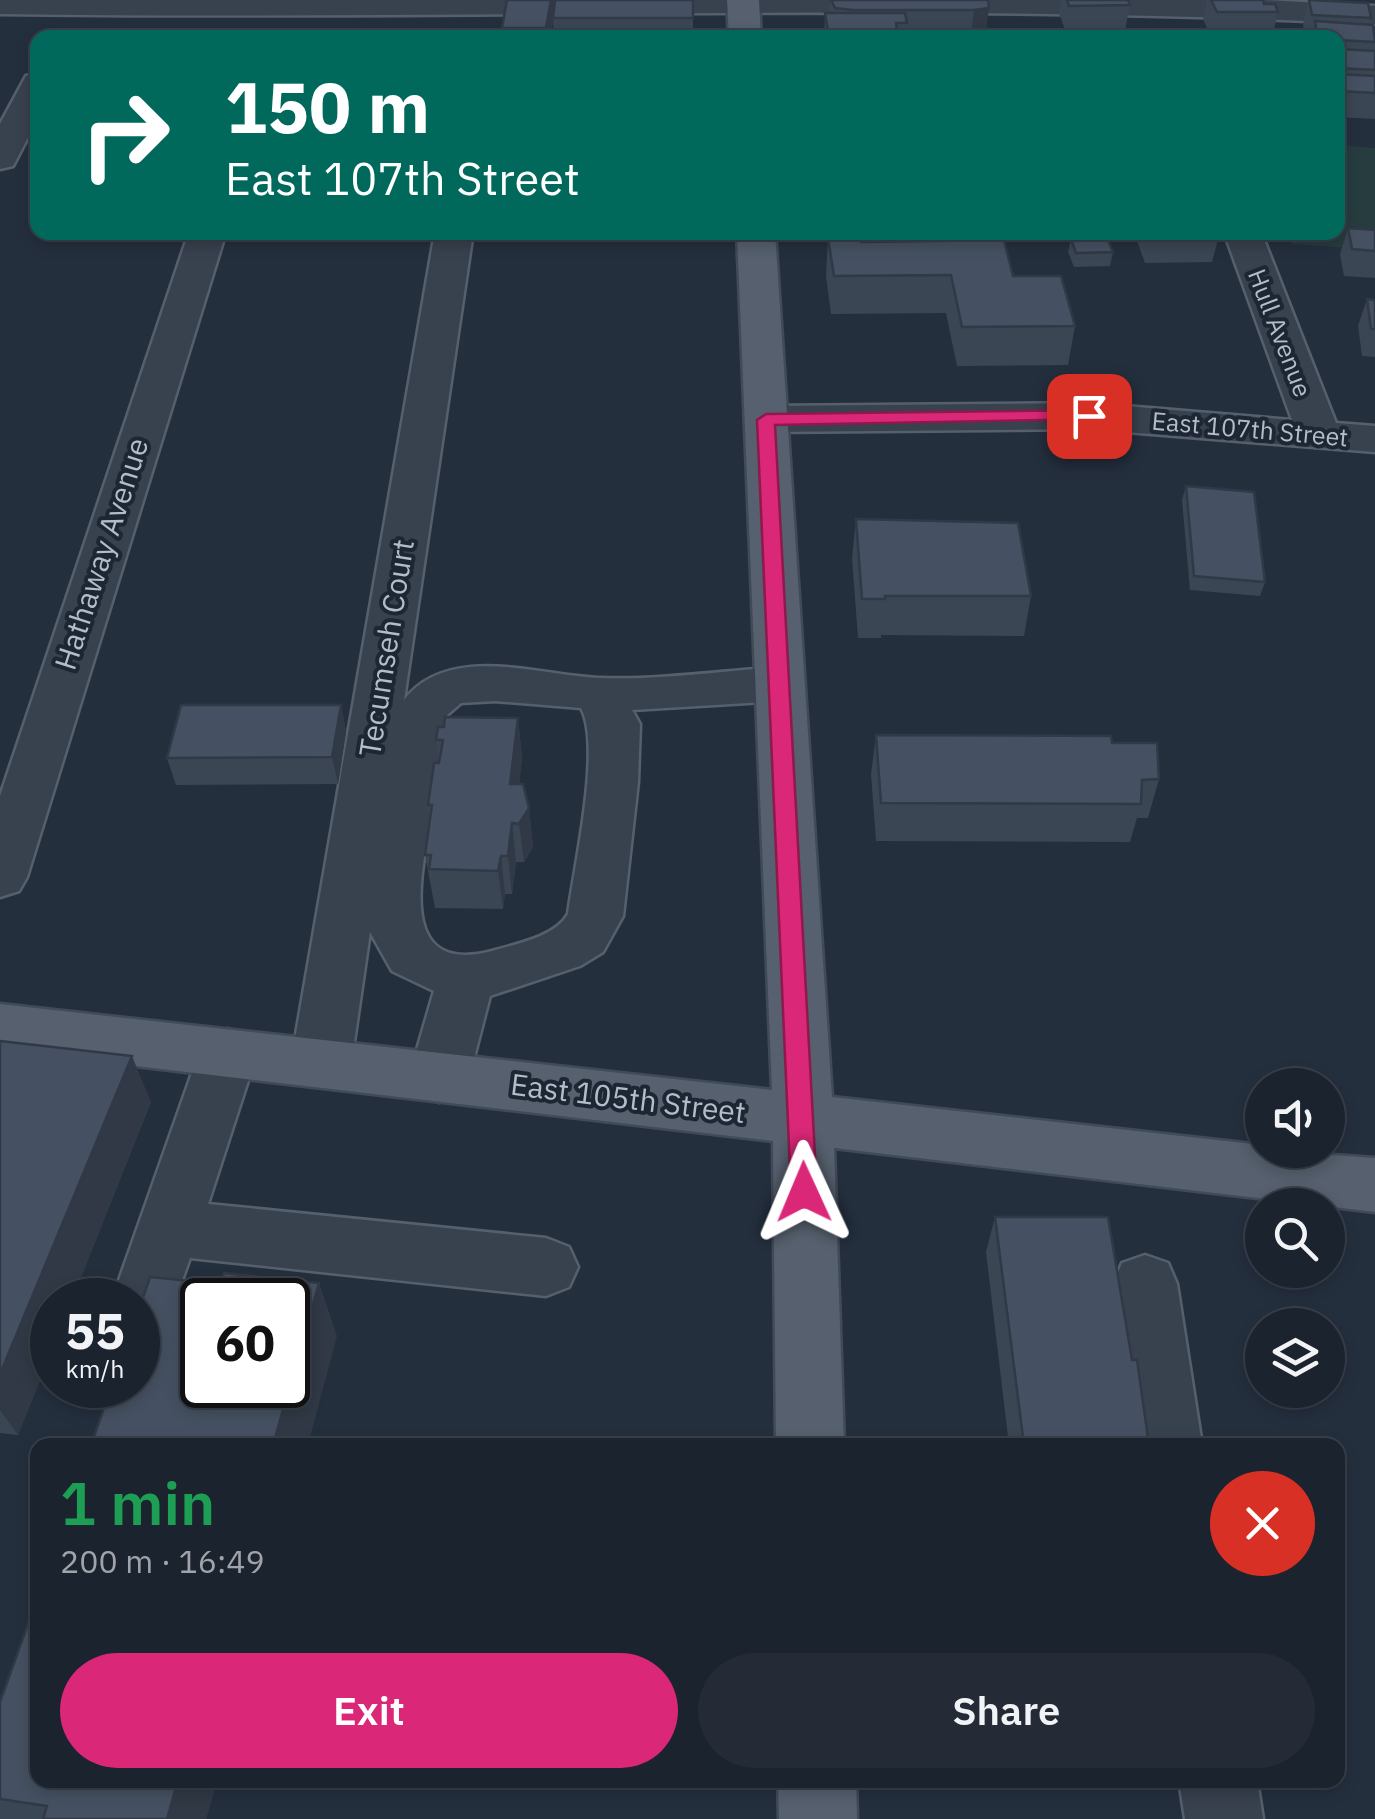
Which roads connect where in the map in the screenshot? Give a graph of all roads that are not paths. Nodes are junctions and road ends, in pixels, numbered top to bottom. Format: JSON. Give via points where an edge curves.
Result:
{"nodes":[{"id":1,"x":743,"y":2,"type":"edge"},
{"id":2,"x":1155,"y":2,"type":"edge"},
{"id":3,"x":78,"y":3,"type":"edge"},
{"id":4,"x":0,"y":5,"type":"edge"},
{"id":5,"x":279,"y":15,"type":"edge"},
{"id":6,"x":489,"y":15,"type":"edge"},
{"id":7,"x":1375,"y":15,"type":"edge"},
{"id":8,"x":65,"y":30,"type":"edge"},
{"id":9,"x":745,"y":30,"type":"edge"},
{"id":10,"x":1165,"y":30,"type":"edge"},
{"id":11,"x":30,"y":100,"type":"edge"},
{"id":12,"x":0,"y":158,"type":"edge"},
{"id":13,"x":205,"y":240,"type":"edge"},
{"id":14,"x":453,"y":240,"type":"edge"},
{"id":15,"x":756,"y":240,"type":"edge"},
{"id":16,"x":1245,"y":240,"type":"edge"},
{"id":17,"x":766,"y":420,"type":"junction"},
{"id":18,"x":1319,"y":434,"type":"junction"},
{"id":19,"x":1375,"y":439,"type":"edge"},
{"id":20,"x":780,"y":684,"type":"junction"},
{"id":21,"x":599,"y":696,"type":"junction"},
{"id":22,"x":22,"y":734,"type":"edge"},
{"id":23,"x":0,"y":877,"type":"edge"},
{"id":24,"x":467,"y":977,"type":"junction"},
{"id":25,"x":0,"y":1026,"type":"edge"},
{"id":26,"x":228,"y":1053,"type":"junction"},
{"id":27,"x":320,"y":1063,"type":"junction"},
{"id":28,"x":439,"y":1077,"type":"junction"},
{"id":29,"x":803,"y":1119,"type":"junction"},
{"id":30,"x":1375,"y":1185,"type":"edge"},
{"id":31,"x":171,"y":1228,"type":"junction"},
{"id":32,"x":546,"y":1267,"type":"dead end"},
{"id":33,"x":153,"y":1278,"type":"edge"},
{"id":34,"x":1145,"y":1284,"type":"dead end"},
{"id":35,"x":810,"y":1438,"type":"edge"},
{"id":36,"x":1167,"y":1438,"type":"edge"},
{"id":37,"x":817,"y":1788,"type":"edge"},
{"id":38,"x":1219,"y":1788,"type":"edge"},
{"id":39,"x":818,"y":1819,"type":"edge"},
{"id":40,"x":1224,"y":1819,"type":"edge"}],
"edges":[{"from":1,"to":2,"type":"street"},
{"from":1,"to":6,"type":"street"},
{"from":1,"to":9,"type":"main road"},
{"from":2,"to":7,"type":"street"},
{"from":2,"to":10,"type":"street"},
{"from":3,"to":4,"type":"street"},
{"from":3,"to":5,"type":"street"},
{"from":3,"to":8,"type":"street"},
{"from":5,"to":6,"type":"street"},
{"from":11,"to":12,"type":"street"},
{"from":13,"to":22,"type":"street","name":"Hathaway Avenue"},
{"from":14,"to":27,"type":"street","name":"Tecumseh Court"},
{"from":15,"to":17,"type":"main road"},
{"from":16,"to":18,"type":"street","name":"Hull Avenue"},
{"from":17,"to":18,"type":"street","name":"East 107th Street","via":[[1089,416]]},
{"from":17,"to":20,"type":"main road"},
{"from":18,"to":19,"type":"street","name":"East 107th Street"},
{"from":20,"to":21,"type":"street"},
{"from":20,"to":29,"type":"main road"},
{"from":21,"to":24,"type":"street","via":[[615,724],[596,916],[582,937],[560,951]]},
{"from":21,"to":24,"type":"street","via":[[570,687],[461,686],[438,694],[423,710],[390,901],[396,932],[412,958],[430,970]]},
{"from":22,"to":23,"type":"street","name":"Hathaway Avenue"},
{"from":24,"to":28,"type":"street"},
{"from":25,"to":26,"type":"main road","name":"East 105th Street"},
{"from":26,"to":27,"type":"main road","name":"East 105th Street"},
{"from":26,"to":31,"type":"street"},
{"from":27,"to":28,"type":"main road","name":"East 105th Street"},
{"from":28,"to":29,"type":"main road","name":"East 105th Street"},
{"from":29,"to":30,"type":"main road","name":"East 105th Street"},
{"from":29,"to":35,"type":"main road"},
{"from":31,"to":32,"type":"street"},
{"from":31,"to":33,"type":"street"},
{"from":34,"to":36,"type":"street"},
{"from":37,"to":39,"type":"main road"},
{"from":38,"to":40,"type":"street"}]}
